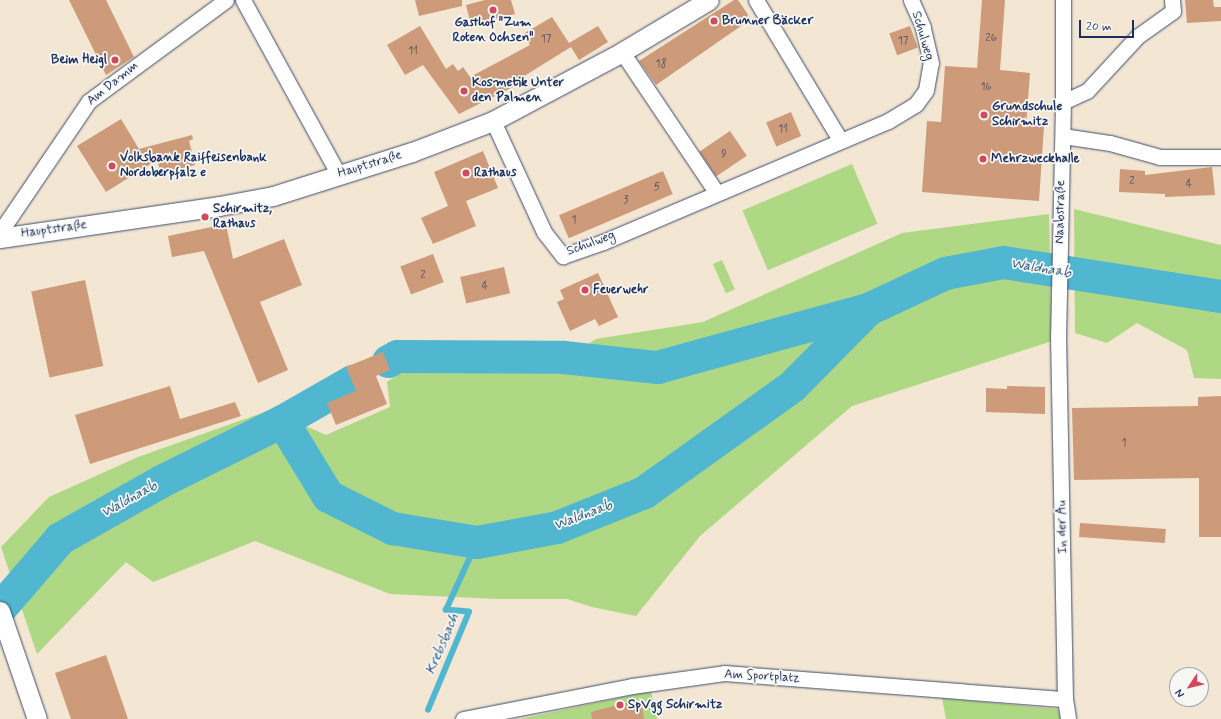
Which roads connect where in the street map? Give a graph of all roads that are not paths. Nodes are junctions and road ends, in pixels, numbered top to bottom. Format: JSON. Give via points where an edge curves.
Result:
{"nodes":[{"id":1,"x":226,"y":0,"type":"edge"},
{"id":2,"x":242,"y":0,"type":"edge"},
{"id":3,"x":709,"y":0,"type":"edge"},
{"id":4,"x":756,"y":0,"type":"edge"},
{"id":5,"x":911,"y":0,"type":"edge"},
{"id":6,"x":1062,"y":0,"type":"edge"},
{"id":7,"x":1172,"y":0,"type":"edge"},
{"id":8,"x":622,"y":52,"type":"junction"},
{"id":9,"x":1063,"y":102,"type":"junction"},
{"id":10,"x":493,"y":121,"type":"junction"},
{"id":11,"x":1063,"y":136,"type":"junction"},
{"id":12,"x":840,"y":140,"type":"junction"},
{"id":13,"x":1221,"y":157,"type":"edge"},
{"id":14,"x":339,"y":175,"type":"junction"},
{"id":15,"x":716,"y":192,"type":"junction"},
{"id":16,"x":0,"y":232,"type":"edge"},
{"id":17,"x":0,"y":238,"type":"edge"},
{"id":18,"x":1058,"y":335,"type":"joint"},
{"id":19,"x":0,"y":611,"type":"edge"},
{"id":20,"x":1065,"y":698,"type":"junction"},
{"id":21,"x":37,"y":719,"type":"edge"},
{"id":22,"x":463,"y":719,"type":"edge"},
{"id":23,"x":1068,"y":719,"type":"edge"}],
"edges":[{"from":1,"to":16,"type":"street","name":"Am Damm","via":[[89,100]]},
{"from":2,"to":14,"type":"street"},
{"from":3,"to":8,"type":"street","name":"Hauptstraße"},
{"from":4,"to":12,"type":"street"},
{"from":5,"to":12,"type":"street","name":"Schulweg","via":[[923,27],[931,63],[926,90],[916,104],[888,121]]},
{"from":6,"to":9,"type":"street","name":"Naabstraße"},
{"from":7,"to":9,"type":"street","via":[[1173,11],[1138,36],[1087,91]]},
{"from":8,"to":10,"type":"street","name":"Hauptstraße"},
{"from":8,"to":15,"type":"street"},
{"from":9,"to":11,"type":"street","name":"Naabstraße"},
{"from":10,"to":14,"type":"street","name":"Hauptstraße","via":[[412,152]]},
{"from":10,"to":15,"type":"street","name":"Schulweg","via":[[544,232],[563,256],[603,242]]},
{"from":11,"to":13,"type":"street","via":[[1110,143],[1160,158]]},
{"from":11,"to":18,"type":"street","name":"Naabstraße"},
{"from":12,"to":15,"type":"street","name":"Schulweg"},
{"from":14,"to":17,"type":"street","name":"Hauptstraße","via":[[273,196]]},
{"from":18,"to":20,"type":"street","name":"In der Au"},
{"from":19,"to":21,"type":"street"},
{"from":20,"to":22,"type":"street","name":"Am Sportplatz","via":[[724,673],[632,686]]},
{"from":20,"to":23,"type":"street","name":"In der Au"}]}
